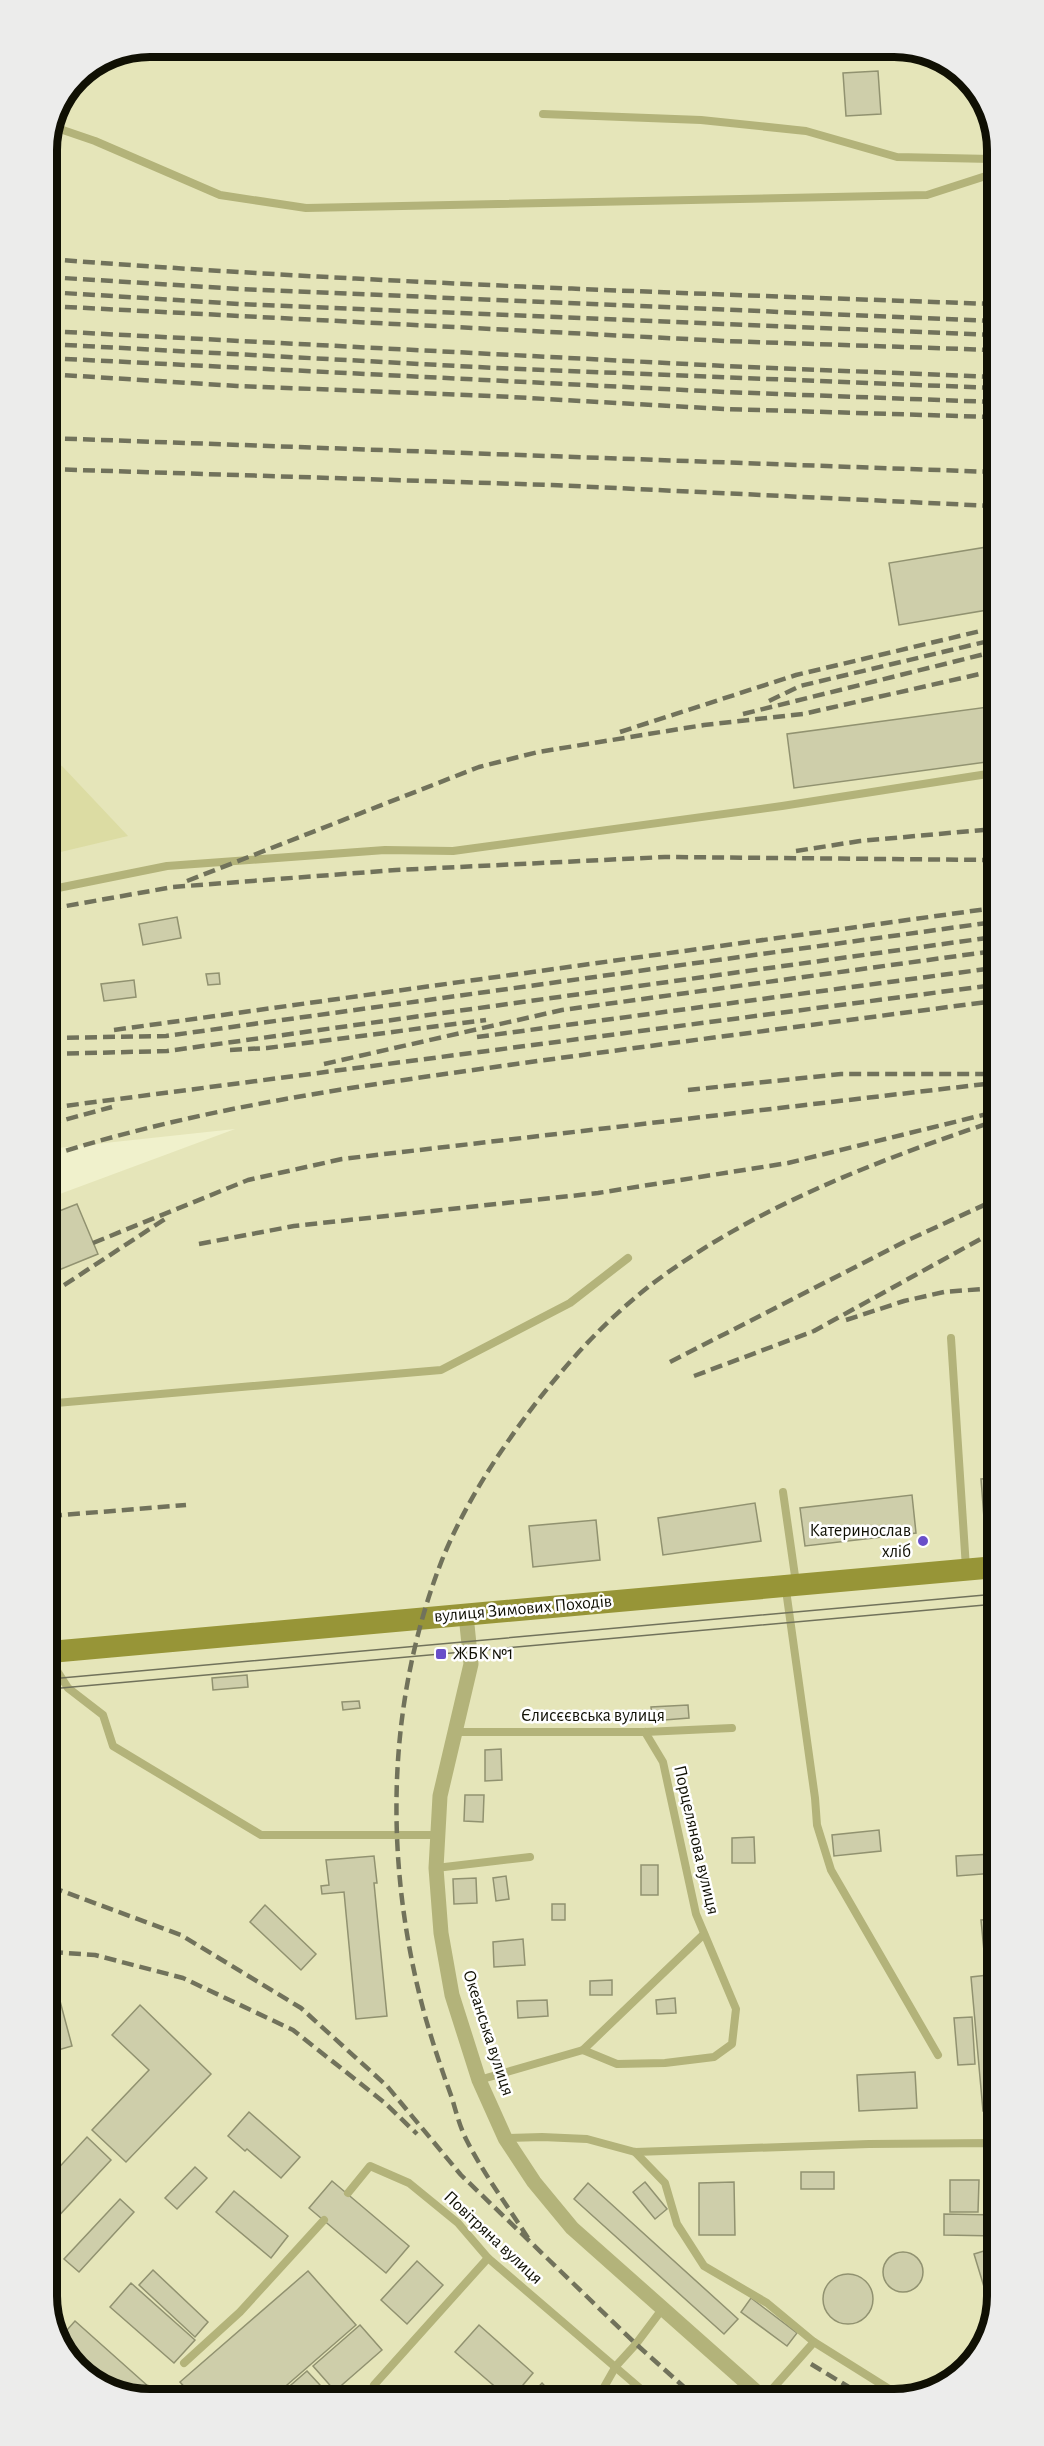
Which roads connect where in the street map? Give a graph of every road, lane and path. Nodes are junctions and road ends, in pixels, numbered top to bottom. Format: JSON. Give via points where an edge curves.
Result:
{"nodes":[{"id":1,"x":543,"y":114,"type":"dead end"},
{"id":2,"x":60,"y":129,"type":"edge"},
{"id":3,"x":987,"y":159,"type":"edge"},
{"id":4,"x":987,"y":176,"type":"edge"},
{"id":5,"x":987,"y":774,"type":"edge"},
{"id":6,"x":57,"y":888,"type":"edge"},
{"id":7,"x":628,"y":1258,"type":"dead end"},
{"id":8,"x":951,"y":1338,"type":"dead end"},
{"id":9,"x":57,"y":1403,"type":"edge"},
{"id":10,"x":783,"y":1492,"type":"dead end"},
{"id":11,"x":987,"y":1568,"type":"edge"},
{"id":12,"x":966,"y":1569,"type":"junction"},
{"id":13,"x":791,"y":1585,"type":"junction"},
{"id":14,"x":466,"y":1615,"type":"junction"},
{"id":15,"x":57,"y":1651,"type":"edge"},
{"id":16,"x":57,"y":1671,"type":"edge"},
{"id":17,"x":732,"y":1728,"type":"dead end"},
{"id":18,"x":454,"y":1732,"type":"junction"},
{"id":19,"x":645,"y":1732,"type":"junction"},
{"id":20,"x":438,"y":1835,"type":"junction"},
{"id":21,"x":530,"y":1857,"type":"dead end"},
{"id":22,"x":436,"y":1868,"type":"junction"},
{"id":23,"x":704,"y":1934,"type":"junction"},
{"id":24,"x":583,"y":2050,"type":"junction"},
{"id":25,"x":938,"y":2055,"type":"dead end"},
{"id":26,"x":479,"y":2080,"type":"junction"},
{"id":27,"x":505,"y":2138,"type":"junction"},
{"id":28,"x":987,"y":2143,"type":"edge"},
{"id":29,"x":635,"y":2152,"type":"junction"},
{"id":30,"x":348,"y":2193,"type":"dead end"},
{"id":31,"x":324,"y":2220,"type":"dead end"},
{"id":32,"x":488,"y":2258,"type":"junction"},
{"id":33,"x":663,"y":2308,"type":"junction"},
{"id":34,"x":814,"y":2342,"type":"junction"},
{"id":35,"x":184,"y":2363,"type":"dead end"},
{"id":36,"x":616,"y":2366,"type":"junction"},
{"id":37,"x":374,"y":2385,"type":"dead end"},
{"id":38,"x":603,"y":2389,"type":"edge"},
{"id":39,"x":641,"y":2389,"type":"edge"},
{"id":40,"x":752,"y":2389,"type":"edge"},
{"id":41,"x":772,"y":2389,"type":"edge"},
{"id":42,"x":889,"y":2389,"type":"edge"}],
"edges":[{"from":1,"to":3,"type":"lane","via":[[701,120],[806,131],[897,157]]},
{"from":2,"to":4,"type":"lane","via":[[220,195],[306,208],[927,195]]},
{"from":5,"to":6,"type":"lane","via":[[453,851],[385,850],[167,866]]},
{"from":7,"to":9,"type":"lane","via":[[570,1303],[441,1370]]},
{"from":8,"to":12,"type":"lane"},
{"from":10,"to":13,"type":"lane"},
{"from":11,"to":12,"type":"main road","name":"вулиця Зимових Походів"},
{"from":12,"to":13,"type":"main road","name":"вулиця Зимових Походів"},
{"from":13,"to":14,"type":"main road","name":"вулиця Зимових Походів"},
{"from":13,"to":25,"type":"lane","via":[[817,1825],[831,1870]]},
{"from":14,"to":15,"type":"main road","name":"вулиця Зимових Походів"},
{"from":14,"to":18,"type":"street","name":"Океанська вулиця","via":[[471,1664]]},
{"from":16,"to":20,"type":"lane","via":[[68,1688],[103,1715],[113,1746],[261,1835]]},
{"from":17,"to":19,"type":"lane","name":"Єлисєєвська вулиця"},
{"from":18,"to":19,"type":"lane","name":"Єлисєєвська вулиця"},
{"from":18,"to":20,"type":"street","name":"Океанська вулиця","via":[[440,1796]]},
{"from":19,"to":23,"type":"lane","name":"Порцелянова вулиця","via":[[663,1762],[696,1914]]},
{"from":20,"to":22,"type":"street","name":"Океанська вулиця"},
{"from":21,"to":22,"type":"lane"},
{"from":22,"to":26,"type":"street","name":"Океанська вулиця","via":[[441,1933],[452,1995]]},
{"from":23,"to":24,"type":"lane","name":"Порцелянова вулиця"},
{"from":23,"to":24,"type":"lane","via":[[736,2010],[732,2044],[714,2057],[664,2063],[617,2064]]},
{"from":24,"to":26,"type":"lane"},
{"from":26,"to":27,"type":"street","name":"Океанська вулиця"},
{"from":27,"to":29,"type":"lane","via":[[587,2139]]},
{"from":27,"to":33,"type":"street","name":"Океанська вулиця","via":[[534,2182],[572,2228]]},
{"from":28,"to":29,"type":"lane"},
{"from":29,"to":34,"type":"lane","via":[[665,2183],[677,2224],[704,2266],[767,2303]]},
{"from":30,"to":32,"type":"lane","name":"Повітряна вулиця","via":[[370,2166],[409,2183],[458,2223]]},
{"from":31,"to":35,"type":"lane","via":[[240,2312]]},
{"from":32,"to":36,"type":"lane","name":"Повітряна вулиця"},
{"from":32,"to":37,"type":"lane"},
{"from":33,"to":36,"type":"lane"},
{"from":33,"to":40,"type":"street","name":"Океанська вулиця"},
{"from":34,"to":41,"type":"lane"},
{"from":34,"to":42,"type":"lane"},
{"from":36,"to":38,"type":"lane"},
{"from":36,"to":39,"type":"lane","name":"Повітряна вулиця"}]}
